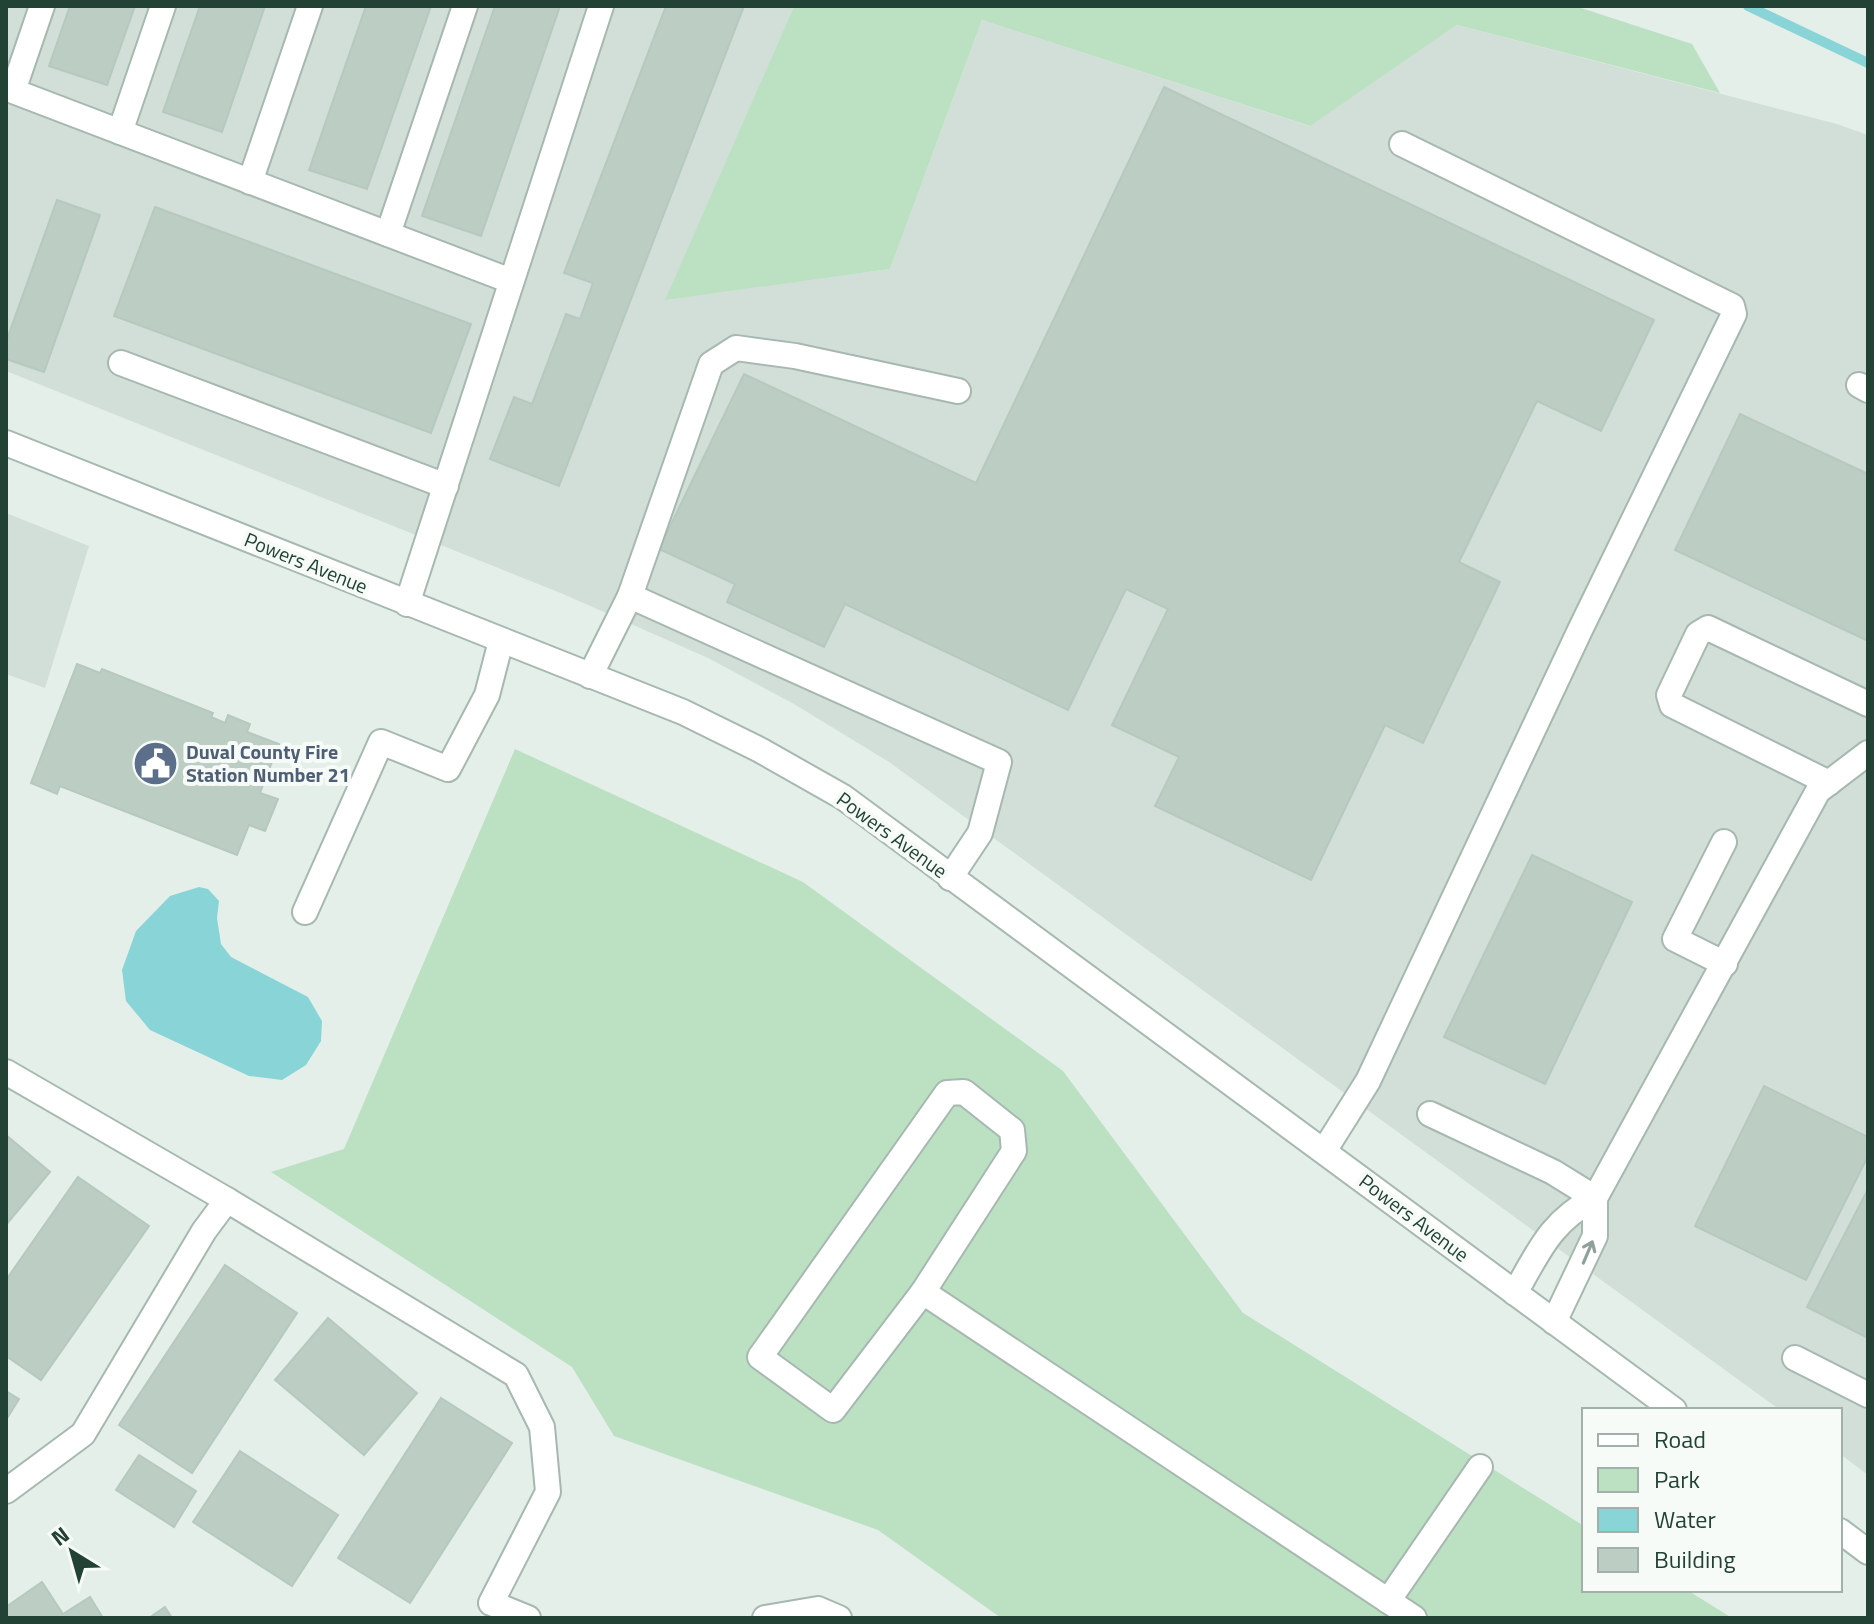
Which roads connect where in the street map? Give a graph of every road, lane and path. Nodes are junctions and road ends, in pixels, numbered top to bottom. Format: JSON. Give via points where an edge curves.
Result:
{"nodes":[{"id":1,"x":42,"y":6,"type":"edge"},
{"id":2,"x":163,"y":6,"type":"edge"},
{"id":3,"x":310,"y":6,"type":"edge"},
{"id":4,"x":465,"y":6,"type":"edge"},
{"id":5,"x":601,"y":6,"type":"edge"},
{"id":6,"x":10,"y":98,"type":"edge"},
{"id":7,"x":120,"y":132,"type":"junction"},
{"id":8,"x":1402,"y":144,"type":"dead end"},
{"id":9,"x":250,"y":182,"type":"junction"},
{"id":10,"x":388,"y":234,"type":"junction"},
{"id":11,"x":511,"y":281,"type":"junction"},
{"id":12,"x":121,"y":363,"type":"dead end"},
{"id":13,"x":958,"y":391,"type":"dead end"},
{"id":14,"x":6,"y":443,"type":"edge"},
{"id":15,"x":446,"y":486,"type":"junction"},
{"id":16,"x":630,"y":596,"type":"junction"},
{"id":17,"x":407,"y":604,"type":"junction"},
{"id":18,"x":501,"y":641,"type":"junction"},
{"id":19,"x":590,"y":676,"type":"junction"},
{"id":20,"x":1868,"y":704,"type":"edge"},
{"id":21,"x":1868,"y":753,"type":"edge"},
{"id":22,"x":1829,"y":783,"type":"junction"},
{"id":23,"x":1724,"y":842,"type":"dead end"},
{"id":24,"x":950,"y":878,"type":"junction"},
{"id":25,"x":305,"y":912,"type":"dead end"},
{"id":26,"x":1725,"y":964,"type":"junction"},
{"id":27,"x":6,"y":1072,"type":"edge"},
{"id":28,"x":1430,"y":1114,"type":"dead end"},
{"id":29,"x":1324,"y":1151,"type":"junction"},
{"id":30,"x":1595,"y":1198,"type":"junction"},
{"id":31,"x":227,"y":1200,"type":"junction"},
{"id":32,"x":923,"y":1292,"type":"junction"},
{"id":33,"x":1515,"y":1293,"type":"junction"},
{"id":34,"x":1554,"y":1322,"type":"junction"},
{"id":35,"x":1795,"y":1358,"type":"dead end"},
{"id":36,"x":1868,"y":1395,"type":"edge"},
{"id":37,"x":1671,"y":1408,"type":"edge"},
{"id":38,"x":1480,"y":1467,"type":"dead end"},
{"id":39,"x":6,"y":1491,"type":"edge"},
{"id":40,"x":1842,"y":1532,"type":"edge"},
{"id":41,"x":1868,"y":1552,"type":"edge"},
{"id":42,"x":1388,"y":1601,"type":"junction"},
{"id":43,"x":484,"y":1611,"type":"edge"},
{"id":44,"x":528,"y":1618,"type":"edge"},
{"id":45,"x":765,"y":1618,"type":"edge"},
{"id":46,"x":839,"y":1618,"type":"edge"},
{"id":47,"x":1414,"y":1618,"type":"edge"}],
"edges":[{"from":1,"to":6,"type":"street"},
{"from":2,"to":7,"type":"street"},
{"from":3,"to":9,"type":"street"},
{"from":4,"to":10,"type":"street"},
{"from":5,"to":11,"type":"street"},
{"from":6,"to":7,"type":"street"},
{"from":7,"to":9,"type":"street"},
{"from":8,"to":29,"type":"street","via":[[1732,306],[1734,314],[1368,1081]]},
{"from":9,"to":10,"type":"street"},
{"from":10,"to":11,"type":"street"},
{"from":11,"to":15,"type":"street"},
{"from":12,"to":15,"type":"street"},
{"from":13,"to":16,"type":"street","via":[[736,348],[711,364]]},
{"from":14,"to":17,"type":"street","name":"Powers Avenue"},
{"from":15,"to":17,"type":"street"},
{"from":16,"to":19,"type":"street"},
{"from":16,"to":24,"type":"street","via":[[999,762],[980,833]]},
{"from":17,"to":18,"type":"street","name":"Powers Avenue"},
{"from":18,"to":19,"type":"street","name":"Powers Avenue"},
{"from":18,"to":25,"type":"street","via":[[487,695],[448,769],[381,742]]},
{"from":19,"to":24,"type":"street","name":"Powers Avenue","via":[[683,712],[760,750],[843,797]]},
{"from":20,"to":22,"type":"street","via":[[1708,628],[1698,634],[1669,695],[1672,705]]},
{"from":21,"to":22,"type":"street"},
{"from":22,"to":26,"type":"street","via":[[1818,791]]},
{"from":23,"to":26,"type":"street","via":[[1675,939]]},
{"from":24,"to":29,"type":"street","name":"Powers Avenue"},
{"from":26,"to":30,"type":"street"},
{"from":27,"to":31,"type":"street"},
{"from":28,"to":30,"type":"street","via":[[1553,1172]]},
{"from":29,"to":33,"type":"street","name":"Powers Avenue"},
{"from":30,"to":33,"type":"street","via":[[1560,1221]]},
{"from":34,"to":30,"type":"street","one_way":true,"via":[[1595,1236]]},
{"from":31,"to":39,"type":"street","via":[[83,1434]]},
{"from":31,"to":43,"type":"street","via":[[516,1375],[542,1427],[548,1492]]},
{"from":32,"to":32,"type":"street","via":[[833,1410],[760,1357],[947,1093],[964,1092],[1012,1130],[1014,1151]]},
{"from":32,"to":42,"type":"street"},
{"from":33,"to":34,"type":"street","name":"Powers Avenue"},
{"from":34,"to":37,"type":"street","name":"Powers Avenue"},
{"from":35,"to":36,"type":"street"},
{"from":38,"to":42,"type":"street"},
{"from":40,"to":41,"type":"street"},
{"from":42,"to":47,"type":"street"},
{"from":43,"to":44,"type":"street"},
{"from":45,"to":46,"type":"street","via":[[818,1609]]}]}
